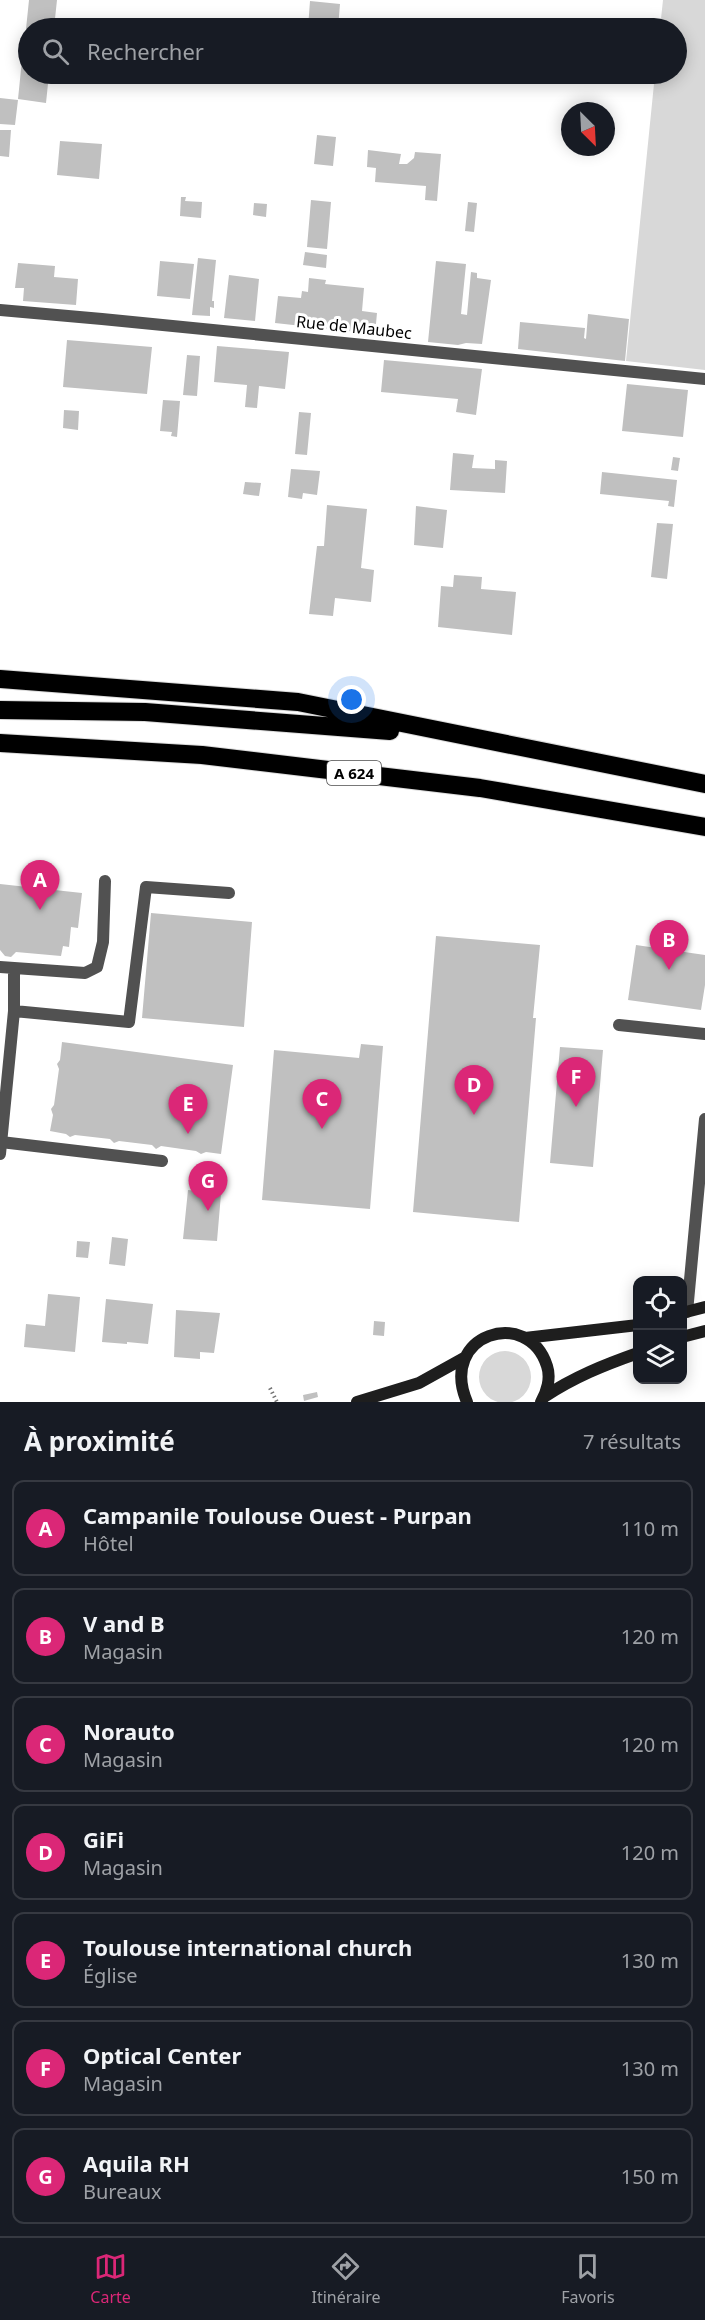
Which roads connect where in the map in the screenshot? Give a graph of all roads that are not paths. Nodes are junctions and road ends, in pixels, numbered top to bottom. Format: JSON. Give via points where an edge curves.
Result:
{"nodes":[{"id":1,"x":0,"y":310,"type":"edge"},
{"id":2,"x":705,"y":379,"type":"edge"},
{"id":3,"x":0,"y":679,"type":"edge"},
{"id":4,"x":0,"y":710,"type":"edge"},
{"id":5,"x":472,"y":737,"type":"junction"},
{"id":6,"x":0,"y":743,"type":"edge"},
{"id":7,"x":705,"y":784,"type":"edge"},
{"id":8,"x":705,"y":827,"type":"edge"},
{"id":9,"x":105,"y":881,"type":"dead end"},
{"id":10,"x":229,"y":893,"type":"dead end"},
{"id":11,"x":0,"y":967,"type":"edge"},
{"id":12,"x":14,"y":969,"type":"junction"},
{"id":13,"x":14,"y":1011,"type":"junction"},
{"id":14,"x":619,"y":1025,"type":"dead end"},
{"id":15,"x":705,"y":1034,"type":"edge"},
{"id":16,"x":705,"y":1119,"type":"edge"},
{"id":17,"x":1,"y":1148,"type":"edge"},
{"id":18,"x":162,"y":1161,"type":"dead end"},
{"id":19,"x":687,"y":1293,"type":"edge"},
{"id":20,"x":705,"y":1307,"type":"edge"},
{"id":21,"x":687,"y":1312,"type":"edge"},
{"id":22,"x":633,"y":1326,"type":"edge"},
{"id":23,"x":705,"y":1331,"type":"edge"},
{"id":24,"x":687,"y":1336,"type":"edge"},
{"id":25,"x":525,"y":1338,"type":"junction"},
{"id":26,"x":633,"y":1355,"type":"edge"},
{"id":27,"x":464,"y":1358,"type":"junction"},
{"id":28,"x":543,"y":1400,"type":"edge"},
{"id":29,"x":357,"y":1402,"type":"edge"},
{"id":30,"x":467,"y":1402,"type":"edge"}],
"edges":[{"from":1,"to":2,"type":"street","name":"Rue de Maubec"},
{"from":3,"to":5,"type":"highway","via":[[298,702]]},
{"from":4,"to":5,"type":"highway","via":[[145,712]]},
{"from":5,"to":7,"type":"highway"},
{"from":6,"to":8,"type":"highway","number":"A 624","via":[[202,755],[480,788]]},
{"from":9,"to":12,"type":"street","via":[[103,942],[97,967],[85,973]]},
{"from":10,"to":13,"type":"street","via":[[146,886],[129,1022]]},
{"from":11,"to":12,"type":"street"},
{"from":12,"to":13,"type":"street"},
{"from":13,"to":17,"type":"street"},
{"from":14,"to":15,"type":"street"},
{"from":16,"to":19,"type":"street"},
{"from":17,"to":18,"type":"street"},
{"from":20,"to":21,"type":"street"},
{"from":22,"to":25,"type":"street"},
{"from":23,"to":24,"type":"street"},
{"from":25,"to":27,"type":"street","via":[[492,1335],[476,1344]]},
{"from":25,"to":28,"type":"street","via":[[546,1364],[548,1384]]},
{"from":26,"to":28,"type":"street","via":[[591,1369]]},
{"from":27,"to":29,"type":"street","via":[[420,1383]]},
{"from":27,"to":30,"type":"street","via":[[461,1388]]}]}
